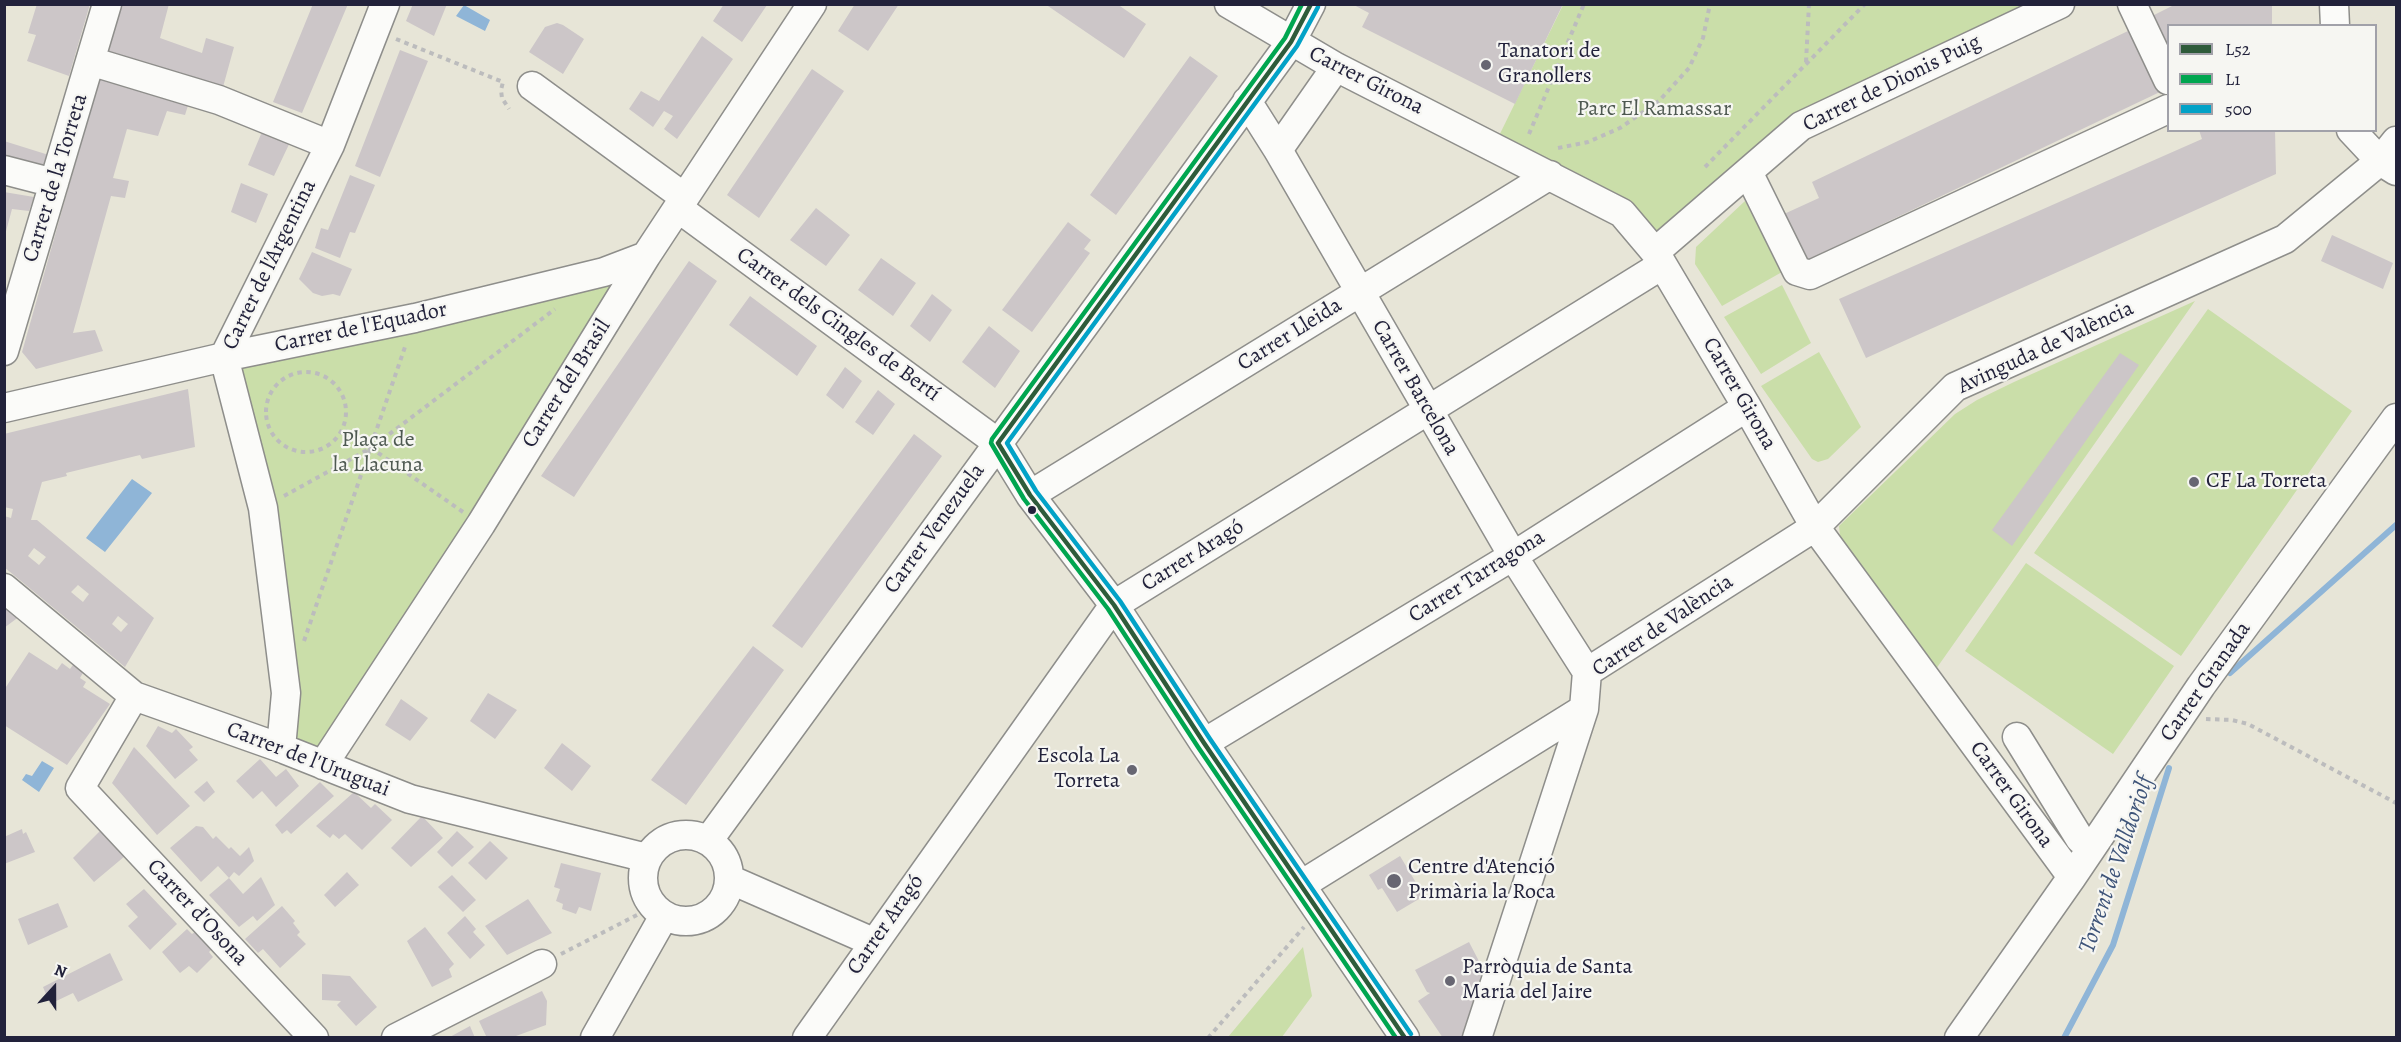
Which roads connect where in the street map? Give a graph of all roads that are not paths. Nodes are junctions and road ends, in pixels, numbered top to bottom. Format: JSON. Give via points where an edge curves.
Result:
{"nodes":[{"id":1,"x":107,"y":4,"type":"edge"},
{"id":2,"x":385,"y":4,"type":"edge"},
{"id":3,"x":812,"y":4,"type":"edge"},
{"id":4,"x":1229,"y":4,"type":"edge"},
{"id":5,"x":1311,"y":4,"type":"edge"},
{"id":6,"x":2060,"y":4,"type":"edge"},
{"id":7,"x":2132,"y":4,"type":"edge"},
{"id":8,"x":2334,"y":4,"type":"edge"},
{"id":9,"x":2335,"y":24,"type":"edge"},
{"id":10,"x":1291,"y":42,"type":"junction"},
{"id":11,"x":90,"y":61,"type":"junction"},
{"id":12,"x":1336,"y":67,"type":"junction"},
{"id":13,"x":2167,"y":77,"type":"edge"},
{"id":14,"x":532,"y":86,"type":"dead end"},
{"id":15,"x":1247,"y":101,"type":"junction"},
{"id":16,"x":2167,"y":109,"type":"edge"},
{"id":17,"x":2353,"y":132,"type":"edge"},
{"id":18,"x":330,"y":145,"type":"junction"},
{"id":19,"x":1278,"y":150,"type":"junction"},
{"id":20,"x":2391,"y":158,"type":"edge"},
{"id":21,"x":1554,"y":162,"type":"junction"},
{"id":22,"x":4,"y":170,"type":"edge"},
{"id":23,"x":1748,"y":172,"type":"junction"},
{"id":24,"x":54,"y":183,"type":"junction"},
{"id":25,"x":681,"y":202,"type":"junction"},
{"id":26,"x":646,"y":256,"type":"junction"},
{"id":27,"x":1658,"y":259,"type":"junction"},
{"id":28,"x":1360,"y":292,"type":"junction"},
{"id":29,"x":4,"y":351,"type":"edge"},
{"id":30,"x":224,"y":357,"type":"junction"},
{"id":31,"x":1747,"y":406,"type":"junction"},
{"id":32,"x":4,"y":408,"type":"edge"},
{"id":33,"x":1427,"y":409,"type":"junction"},
{"id":34,"x":2397,"y":418,"type":"edge"},
{"id":35,"x":998,"y":443,"type":"junction"},
{"id":36,"x":1030,"y":495,"type":"junction"},
{"id":37,"x":1815,"y":527,"type":"junction"},
{"id":38,"x":1513,"y":556,"type":"junction"},
{"id":39,"x":4,"y":588,"type":"edge"},
{"id":40,"x":1114,"y":605,"type":"junction"},
{"id":41,"x":1587,"y":672,"type":"junction"},
{"id":42,"x":135,"y":696,"type":"junction"},
{"id":43,"x":1584,"y":709,"type":"junction"},
{"id":44,"x":2017,"y":737,"type":"dead end"},
{"id":45,"x":1204,"y":743,"type":"junction"},
{"id":46,"x":280,"y":748,"type":"junction"},
{"id":47,"x":1511,"y":756,"type":"junction"},
{"id":48,"x":323,"y":765,"type":"junction"},
{"id":49,"x":1565,"y":770,"type":"junction"},
{"id":50,"x":708,"y":841,"type":"junction"},
{"id":51,"x":2091,"y":848,"type":"junction"},
{"id":52,"x":647,"y":858,"type":"junction"},
{"id":53,"x":2072,"y":877,"type":"junction"},
{"id":54,"x":729,"y":879,"type":"junction"},
{"id":55,"x":1301,"y":885,"type":"junction"},
{"id":56,"x":664,"y":916,"type":"junction"},
{"id":57,"x":873,"y":942,"type":"junction"},
{"id":58,"x":542,"y":964,"type":"road end"},
{"id":59,"x":314,"y":1038,"type":"edge"},
{"id":60,"x":396,"y":1038,"type":"edge"},
{"id":61,"x":595,"y":1038,"type":"edge"},
{"id":62,"x":807,"y":1038,"type":"edge"},
{"id":63,"x":1405,"y":1038,"type":"edge"},
{"id":64,"x":1478,"y":1038,"type":"edge"},
{"id":65,"x":1959,"y":1038,"type":"edge"}],
"edges":[{"from":1,"to":11,"type":"street","name":"Carrer de la Torreta"},
{"from":2,"to":18,"type":"street","name":"Carrer de l'Argentina"},
{"from":3,"to":25,"type":"street","name":"Carrer del Brasil"},
{"from":4,"to":10,"type":"street","name":"Carrer Girona"},
{"from":5,"to":10,"type":"street","name":"Carrer Venezuela"},
{"from":6,"to":23,"type":"street","name":"Carrer de Dionis Puig","via":[[1801,126]]},
{"from":7,"to":13,"type":"street"},
{"from":8,"to":9,"type":"street"},
{"from":10,"to":12,"type":"street","name":"Carrer Girona"},
{"from":10,"to":15,"type":"street","name":"Carrer Venezuela"},
{"from":11,"to":18,"type":"street","via":[[219,100]]},
{"from":11,"to":24,"type":"street","name":"Carrer de la Torreta"},
{"from":12,"to":19,"type":"street"},
{"from":12,"to":21,"type":"street","name":"Carrer Girona"},
{"from":14,"to":25,"type":"street","name":"Carrer dels Cingles de Bertí"},
{"from":15,"to":19,"type":"street","name":"Carrer Barcelona"},
{"from":15,"to":35,"type":"street","name":"Carrer Venezuela"},
{"from":16,"to":23,"type":"street","via":[[1810,275],[1797,271]]},
{"from":17,"to":20,"type":"street"},
{"from":18,"to":30,"type":"street","name":"Carrer de l'Argentina"},
{"from":19,"to":28,"type":"street","name":"Carrer Barcelona"},
{"from":20,"to":37,"type":"street","name":"Avinguda de València","via":[[2285,239],[1955,387]]},
{"from":21,"to":27,"type":"street","name":"Carrer Girona","via":[[1622,213]]},
{"from":21,"to":28,"type":"street","name":"Carrer Lleida"},
{"from":22,"to":24,"type":"street"},
{"from":23,"to":27,"type":"street","name":"Carrer de Dionis Puig"},
{"from":24,"to":29,"type":"street","name":"Carrer de la Torreta"},
{"from":25,"to":26,"type":"street","name":"Carrer del Brasil"},
{"from":25,"to":35,"type":"street","name":"Carrer dels Cingles de Bertí"},
{"from":26,"to":30,"type":"street","name":"Carrer de l'Equador","via":[[604,272],[415,318]]},
{"from":26,"to":48,"type":"street","name":"Carrer del Brasil","via":[[481,524]]},
{"from":27,"to":31,"type":"street","name":"Carrer Girona"},
{"from":27,"to":33,"type":"street","name":"Carrer Aragó"},
{"from":28,"to":33,"type":"street","name":"Carrer Barcelona"},
{"from":28,"to":36,"type":"street","name":"Carrer Lleida"},
{"from":30,"to":32,"type":"street","name":"Carrer de l'Equador"},
{"from":30,"to":46,"type":"street","name":"Carrer de l'Argentina","via":[[263,508],[286,693]]},
{"from":31,"to":37,"type":"street","name":"Carrer Girona"},
{"from":31,"to":38,"type":"street","name":"Carrer Tarragona"},
{"from":33,"to":38,"type":"street","name":"Carrer Barcelona"},
{"from":33,"to":40,"type":"street","name":"Carrer Aragó"},
{"from":34,"to":51,"type":"street","name":"Carrer Granada","via":[[2179,719]]},
{"from":35,"to":36,"type":"street"},
{"from":35,"to":50,"type":"street","name":"Carrer Venezuela"},
{"from":36,"to":40,"type":"street"},
{"from":37,"to":41,"type":"street","name":"Carrer de València"},
{"from":37,"to":53,"type":"street","name":"Carrer Girona"},
{"from":38,"to":41,"type":"street","name":"Carrer Barcelona"},
{"from":38,"to":45,"type":"street","name":"Carrer Tarragona"},
{"from":39,"to":42,"type":"street","name":"Carrer de l'Uruguai"},
{"from":40,"to":45,"type":"street"},
{"from":40,"to":57,"type":"street","name":"Carrer Aragó"},
{"from":41,"to":43,"type":"street","name":"Carrer de València"},
{"from":42,"to":46,"type":"street","name":"Carrer de l'Uruguai"},
{"from":42,"to":59,"type":"street","name":"Carrer d'Osona","via":[[80,788]]},
{"from":43,"to":47,"type":"street"},
{"from":43,"to":49,"type":"street","name":"Carrer de València"},
{"from":44,"to":51,"type":"street","via":[[2080,839]]},
{"from":45,"to":55,"type":"street"},
{"from":46,"to":48,"type":"street","name":"Carrer de l'Uruguai"},
{"from":47,"to":49,"type":"street"},
{"from":47,"to":55,"type":"street"},
{"from":48,"to":52,"type":"street","name":"Carrer de l'Uruguai","via":[[410,799]]},
{"from":49,"to":64,"type":"street","name":"Carrer de València"},
{"from":50,"to":52,"type":"street","via":[[688,835],[671,837],[659,843]]},
{"from":50,"to":54,"type":"street","via":[[720,851]]},
{"from":51,"to":53,"type":"street","name":"Carrer Granada"},
{"from":52,"to":56,"type":"street","via":[[642,878],[645,894]]},
{"from":53,"to":65,"type":"street","name":"Carrer Granada"},
{"from":54,"to":56,"type":"street","via":[[722,902],[712,913],[683,922]]},
{"from":54,"to":57,"type":"street"},
{"from":55,"to":63,"type":"street"},
{"from":56,"to":61,"type":"street"},
{"from":57,"to":62,"type":"street","name":"Carrer Aragó"},
{"from":58,"to":60,"type":"street"}]}
